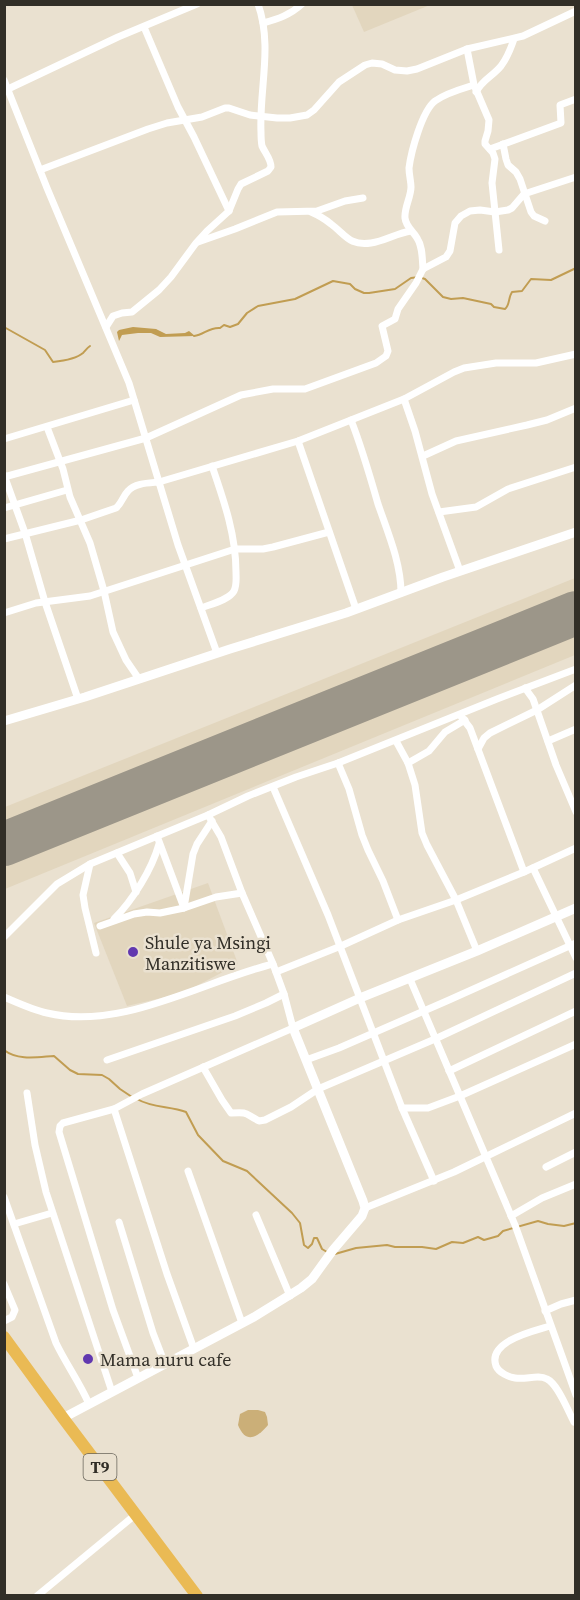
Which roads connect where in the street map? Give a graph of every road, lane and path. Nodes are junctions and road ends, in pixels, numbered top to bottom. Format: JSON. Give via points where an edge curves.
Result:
{"nodes":[{"id":1,"x":197,"y":4,"type":"edge"},
{"id":2,"x":258,"y":4,"type":"edge"},
{"id":3,"x":302,"y":4,"type":"edge"},
{"id":4,"x":576,"y":11,"type":"edge"},
{"id":5,"x":263,"y":23,"type":"junction"},
{"id":6,"x":144,"y":27,"type":"junction"},
{"id":7,"x":514,"y":39,"type":"junction"},
{"id":8,"x":467,"y":49,"type":"junction"},
{"id":9,"x":4,"y":80,"type":"edge"},
{"id":10,"x":475,"y":88,"type":"junction"},
{"id":11,"x":8,"y":89,"type":"junction"},
{"id":12,"x":576,"y":99,"type":"edge"},
{"id":13,"x":260,"y":116,"type":"junction"},
{"id":14,"x":184,"y":119,"type":"junction"},
{"id":15,"x":503,"y":144,"type":"junction"},
{"id":16,"x":490,"y":148,"type":"junction"},
{"id":17,"x":40,"y":170,"type":"junction"},
{"id":18,"x":576,"y":177,"type":"edge"},
{"id":19,"x":524,"y":194,"type":"junction"},
{"id":20,"x":363,"y":198,"type":"dead end"},
{"id":21,"x":229,"y":211,"type":"junction"},
{"id":22,"x":311,"y":212,"type":"junction"},
{"id":23,"x":495,"y":212,"type":"junction"},
{"id":24,"x":545,"y":221,"type":"dead end"},
{"id":25,"x":411,"y":231,"type":"junction"},
{"id":26,"x":196,"y":243,"type":"junction"},
{"id":27,"x":499,"y":250,"type":"dead end"},
{"id":28,"x":423,"y":269,"type":"junction"},
{"id":29,"x":106,"y":327,"type":"junction"},
{"id":30,"x":576,"y":354,"type":"edge"},
{"id":31,"x":404,"y":399,"type":"junction"},
{"id":32,"x":134,"y":400,"type":"junction"},
{"id":33,"x":576,"y":408,"type":"edge"},
{"id":34,"x":351,"y":420,"type":"junction"},
{"id":35,"x":47,"y":427,"type":"junction"},
{"id":36,"x":146,"y":438,"type":"junction"},
{"id":37,"x":4,"y":440,"type":"edge"},
{"id":38,"x":298,"y":441,"type":"junction"},
{"id":39,"x":423,"y":456,"type":"junction"},
{"id":40,"x":60,"y":461,"type":"junction"},
{"id":41,"x":212,"y":466,"type":"junction"},
{"id":42,"x":576,"y":467,"type":"edge"},
{"id":43,"x":5,"y":476,"type":"edge"},
{"id":44,"x":159,"y":482,"type":"junction"},
{"id":45,"x":68,"y":490,"type":"junction"},
{"id":46,"x":16,"y":504,"type":"junction"},
{"id":47,"x":4,"y":508,"type":"edge"},
{"id":48,"x":439,"y":512,"type":"junction"},
{"id":49,"x":81,"y":520,"type":"junction"},
{"id":50,"x":329,"y":532,"type":"junction"},
{"id":51,"x":576,"y":532,"type":"edge"},
{"id":52,"x":25,"y":533,"type":"junction"},
{"id":53,"x":4,"y":539,"type":"edge"},
{"id":54,"x":235,"y":549,"type":"junction"},
{"id":55,"x":185,"y":564,"type":"junction"},
{"id":56,"x":460,"y":571,"type":"junction"},
{"id":57,"x":105,"y":591,"type":"junction"},
{"id":58,"x":401,"y":593,"type":"junction"},
{"id":59,"x":45,"y":602,"type":"junction"},
{"id":60,"x":201,"y":608,"type":"junction"},
{"id":61,"x":356,"y":609,"type":"junction"},
{"id":62,"x":4,"y":613,"type":"edge"},
{"id":63,"x":216,"y":653,"type":"junction"},
{"id":64,"x":576,"y":669,"type":"edge"},
{"id":65,"x":139,"y":679,"type":"junction"},
{"id":66,"x":576,"y":685,"type":"edge"},
{"id":67,"x":525,"y":688,"type":"junction"},
{"id":68,"x":78,"y":699,"type":"junction"},
{"id":69,"x":537,"y":710,"type":"junction"},
{"id":70,"x":463,"y":717,"type":"junction"},
{"id":71,"x":4,"y":721,"type":"edge"},
{"id":72,"x":576,"y":729,"type":"edge"},
{"id":73,"x":396,"y":741,"type":"junction"},
{"id":74,"x":548,"y":741,"type":"junction"},
{"id":75,"x":478,"y":749,"type":"junction"},
{"id":76,"x":338,"y":763,"type":"junction"},
{"id":77,"x":408,"y":763,"type":"junction"},
{"id":78,"x":273,"y":787,"type":"junction"},
{"id":79,"x":576,"y":812,"type":"edge"},
{"id":80,"x":210,"y":818,"type":"junction"},
{"id":81,"x":158,"y":839,"type":"junction"},
{"id":82,"x":576,"y":848,"type":"edge"},
{"id":83,"x":117,"y":853,"type":"junction"},
{"id":84,"x":90,"y":864,"type":"junction"},
{"id":85,"x":533,"y":868,"type":"junction"},
{"id":86,"x":524,"y":872,"type":"junction"},
{"id":87,"x":136,"y":892,"type":"junction"},
{"id":88,"x":242,"y":893,"type":"junction"},
{"id":89,"x":456,"y":900,"type":"junction"},
{"id":90,"x":184,"y":908,"type":"junction"},
{"id":91,"x":576,"y":908,"type":"edge"},
{"id":92,"x":555,"y":916,"type":"junction"},
{"id":93,"x":398,"y":920,"type":"junction"},
{"id":94,"x":113,"y":921,"type":"junction"},
{"id":95,"x":100,"y":926,"type":"dead end"},
{"id":96,"x":4,"y":937,"type":"edge"},
{"id":97,"x":573,"y":944,"type":"edge"},
{"id":98,"x":340,"y":946,"type":"junction"},
{"id":99,"x":477,"y":951,"type":"junction"},
{"id":100,"x":96,"y":953,"type":"dead end"},
{"id":101,"x":576,"y":958,"type":"edge"},
{"id":102,"x":273,"y":963,"type":"junction"},
{"id":103,"x":276,"y":972,"type":"junction"},
{"id":104,"x":576,"y":973,"type":"edge"},
{"id":105,"x":410,"y":979,"type":"junction"},
{"id":106,"x":284,"y":994,"type":"junction"},
{"id":107,"x":4,"y":997,"type":"edge"},
{"id":108,"x":360,"y":999,"type":"junction"},
{"id":109,"x":423,"y":1011,"type":"junction"},
{"id":110,"x":576,"y":1011,"type":"edge"},
{"id":111,"x":293,"y":1028,"type":"junction"},
{"id":112,"x":373,"y":1033,"type":"junction"},
{"id":113,"x":435,"y":1039,"type":"junction"},
{"id":114,"x":576,"y":1044,"type":"edge"},
{"id":115,"x":108,"y":1060,"type":"dead end"},
{"id":116,"x":306,"y":1060,"type":"junction"},
{"id":117,"x":384,"y":1061,"type":"junction"},
{"id":118,"x":203,"y":1067,"type":"junction"},
{"id":119,"x":449,"y":1071,"type":"junction"},
{"id":120,"x":318,"y":1089,"type":"junction"},
{"id":121,"x":27,"y":1093,"type":"dead end"},
{"id":122,"x":460,"y":1096,"type":"junction"},
{"id":123,"x":402,"y":1108,"type":"junction"},
{"id":124,"x":114,"y":1109,"type":"junction"},
{"id":125,"x":576,"y":1113,"type":"edge"},
{"id":126,"x":576,"y":1152,"type":"edge"},
{"id":127,"x":486,"y":1157,"type":"junction"},
{"id":128,"x":546,"y":1167,"type":"dead end"},
{"id":129,"x":188,"y":1171,"type":"dead end"},
{"id":130,"x":434,"y":1180,"type":"junction"},
{"id":131,"x":576,"y":1184,"type":"edge"},
{"id":132,"x":4,"y":1197,"type":"edge"},
{"id":133,"x":365,"y":1208,"type":"junction"},
{"id":134,"x":52,"y":1212,"type":"junction"},
{"id":135,"x":256,"y":1215,"type":"dead end"},
{"id":136,"x":511,"y":1215,"type":"junction"},
{"id":137,"x":13,"y":1222,"type":"junction"},
{"id":138,"x":118,"y":1222,"type":"dead end"},
{"id":139,"x":4,"y":1223,"type":"edge"},
{"id":140,"x":4,"y":1284,"type":"edge"},
{"id":141,"x":290,"y":1296,"type":"junction"},
{"id":142,"x":576,"y":1300,"type":"edge"},
{"id":143,"x":545,"y":1311,"type":"junction"},
{"id":144,"x":4,"y":1321,"type":"edge"},
{"id":145,"x":242,"y":1323,"type":"junction"},
{"id":146,"x":550,"y":1326,"type":"junction"},
{"id":147,"x":4,"y":1336,"type":"edge"},
{"id":148,"x":194,"y":1349,"type":"junction"},
{"id":149,"x":165,"y":1364,"type":"junction"},
{"id":150,"x":138,"y":1378,"type":"junction"},
{"id":151,"x":112,"y":1392,"type":"junction"},
{"id":152,"x":576,"y":1395,"type":"edge"},
{"id":153,"x":89,"y":1404,"type":"junction"},
{"id":154,"x":63,"y":1418,"type":"junction"},
{"id":155,"x":574,"y":1422,"type":"dead end"},
{"id":156,"x":135,"y":1515,"type":"junction"},
{"id":157,"x":37,"y":1596,"type":"edge"},
{"id":158,"x":197,"y":1596,"type":"edge"}],
"edges":[{"from":1,"to":6,"type":"street"},
{"from":2,"to":5,"type":"street"},
{"from":3,"to":5,"type":"street","via":[[293,12]]},
{"from":4,"to":7,"type":"street"},
{"from":5,"to":13,"type":"street"},
{"from":6,"to":11,"type":"street"},
{"from":6,"to":14,"type":"street"},
{"from":7,"to":8,"type":"street"},
{"from":7,"to":10,"type":"street","via":[[500,68]]},
{"from":8,"to":10,"type":"street"},
{"from":8,"to":13,"type":"street","via":[[407,71],[382,64],[364,65],[339,82],[307,115]]},
{"from":9,"to":11,"type":"street"},
{"from":10,"to":16,"type":"street","via":[[489,120],[485,144]]},
{"from":10,"to":25,"type":"street","via":[[438,99],[424,117],[410,165],[411,190],[405,217]]},
{"from":11,"to":17,"type":"street"},
{"from":12,"to":15,"type":"street","via":[[560,105],[561,123]]},
{"from":13,"to":14,"type":"street","via":[[229,108]]},
{"from":13,"to":21,"type":"street","via":[[261,143],[271,167],[241,184]]},
{"from":14,"to":17,"type":"street"},
{"from":14,"to":21,"type":"street"},
{"from":15,"to":16,"type":"street"},
{"from":15,"to":19,"type":"street","via":[[508,165],[518,175]]},
{"from":16,"to":23,"type":"street","via":[[495,159],[491,178]]},
{"from":17,"to":29,"type":"street"},
{"from":18,"to":19,"type":"street"},
{"from":19,"to":23,"type":"street","via":[[512,208]]},
{"from":19,"to":24,"type":"street","via":[[534,216]]},
{"from":20,"to":22,"type":"street"},
{"from":21,"to":26,"type":"street"},
{"from":22,"to":25,"type":"street","via":[[347,239],[362,244]]},
{"from":22,"to":26,"type":"street","via":[[277,212]]},
{"from":23,"to":27,"type":"street"},
{"from":23,"to":28,"type":"street","via":[[470,211],[461,216],[455,224],[447,256]]},
{"from":25,"to":28,"type":"street","via":[[420,245]]},
{"from":26,"to":29,"type":"street","via":[[159,290],[132,312],[113,316]]},
{"from":28,"to":36,"type":"street","via":[[395,319],[383,324],[388,351],[376,363],[305,389],[241,395]]},
{"from":29,"to":32,"type":"street"},
{"from":30,"to":31,"type":"street","via":[[536,363],[464,368]]},
{"from":31,"to":34,"type":"street"},
{"from":31,"to":39,"type":"street"},
{"from":32,"to":35,"type":"street"},
{"from":32,"to":36,"type":"street"},
{"from":33,"to":39,"type":"street","via":[[547,420],[456,441]]},
{"from":34,"to":38,"type":"street"},
{"from":34,"to":58,"type":"street","via":[[389,535]]},
{"from":35,"to":37,"type":"street"},
{"from":35,"to":40,"type":"street"},
{"from":36,"to":40,"type":"street"},
{"from":36,"to":44,"type":"street"},
{"from":38,"to":41,"type":"street"},
{"from":38,"to":50,"type":"street"},
{"from":39,"to":48,"type":"street"},
{"from":40,"to":43,"type":"street"},
{"from":40,"to":45,"type":"street"},
{"from":41,"to":44,"type":"street"},
{"from":41,"to":54,"type":"street"},
{"from":42,"to":48,"type":"street","via":[[508,489],[476,507]]},
{"from":43,"to":46,"type":"street"},
{"from":44,"to":49,"type":"street","via":[[131,488],[116,508]]},
{"from":44,"to":55,"type":"street"},
{"from":45,"to":46,"type":"street"},
{"from":45,"to":49,"type":"street"},
{"from":46,"to":47,"type":"street"},
{"from":46,"to":52,"type":"street"},
{"from":48,"to":56,"type":"street"},
{"from":49,"to":52,"type":"street"},
{"from":49,"to":57,"type":"street"},
{"from":50,"to":54,"type":"street","via":[[263,549]]},
{"from":50,"to":61,"type":"street"},
{"from":51,"to":56,"type":"street"},
{"from":52,"to":53,"type":"street"},
{"from":52,"to":59,"type":"street"},
{"from":54,"to":55,"type":"street"},
{"from":54,"to":60,"type":"street","via":[[234,591]]},
{"from":55,"to":57,"type":"street"},
{"from":55,"to":60,"type":"street"},
{"from":56,"to":58,"type":"street"},
{"from":57,"to":59,"type":"street"},
{"from":57,"to":65,"type":"street","via":[[113,632]]},
{"from":58,"to":61,"type":"street"},
{"from":59,"to":62,"type":"street"},
{"from":59,"to":68,"type":"street"},
{"from":60,"to":63,"type":"street"},
{"from":61,"to":63,"type":"street"},
{"from":63,"to":65,"type":"street"},
{"from":64,"to":67,"type":"street"},
{"from":65,"to":68,"type":"street"},
{"from":66,"to":69,"type":"street"},
{"from":67,"to":69,"type":"street"},
{"from":67,"to":70,"type":"street"},
{"from":68,"to":71,"type":"street"},
{"from":69,"to":74,"type":"street"},
{"from":69,"to":75,"type":"street","via":[[490,733]]},
{"from":70,"to":73,"type":"street"},
{"from":70,"to":75,"type":"street"},
{"from":70,"to":77,"type":"street","via":[[429,751]]},
{"from":72,"to":74,"type":"street"},
{"from":73,"to":76,"type":"street"},
{"from":73,"to":77,"type":"street"},
{"from":74,"to":79,"type":"street"},
{"from":75,"to":86,"type":"street"},
{"from":76,"to":78,"type":"street"},
{"from":76,"to":93,"type":"street","via":[[368,850]]},
{"from":77,"to":89,"type":"street","via":[[416,785],[422,833]]},
{"from":78,"to":80,"type":"street"},
{"from":78,"to":98,"type":"street"},
{"from":80,"to":81,"type":"street"},
{"from":80,"to":88,"type":"street"},
{"from":80,"to":90,"type":"street","via":[[193,854]]},
{"from":81,"to":83,"type":"street"},
{"from":81,"to":87,"type":"street","via":[[153,860]]},
{"from":81,"to":90,"type":"street"},
{"from":82,"to":85,"type":"street"},
{"from":83,"to":84,"type":"street"},
{"from":83,"to":87,"type":"street"},
{"from":84,"to":96,"type":"street","via":[[57,884]]},
{"from":84,"to":100,"type":"street","via":[[83,895]]},
{"from":85,"to":86,"type":"street"},
{"from":85,"to":92,"type":"street"},
{"from":86,"to":89,"type":"street"},
{"from":87,"to":94,"type":"street"},
{"from":88,"to":90,"type":"street"},
{"from":88,"to":102,"type":"street"},
{"from":89,"to":93,"type":"street"},
{"from":89,"to":99,"type":"street"},
{"from":90,"to":94,"type":"street","via":[[142,912]]},
{"from":91,"to":92,"type":"street"},
{"from":92,"to":97,"type":"street"},
{"from":92,"to":99,"type":"street"},
{"from":93,"to":98,"type":"street"},
{"from":94,"to":95,"type":"street"},
{"from":97,"to":101,"type":"street"},
{"from":97,"to":109,"type":"street"},
{"from":98,"to":103,"type":"street"},
{"from":98,"to":108,"type":"street"},
{"from":99,"to":105,"type":"street"},
{"from":102,"to":103,"type":"street"},
{"from":102,"to":107,"type":"street","via":[[176,997],[104,1015],[48,1013]]},
{"from":103,"to":106,"type":"street"},
{"from":104,"to":113,"type":"street"},
{"from":105,"to":108,"type":"street"},
{"from":105,"to":109,"type":"street"},
{"from":106,"to":111,"type":"street"},
{"from":106,"to":115,"type":"street","via":[[236,1016]]},
{"from":108,"to":111,"type":"street"},
{"from":108,"to":112,"type":"street"},
{"from":109,"to":112,"type":"street"},
{"from":109,"to":113,"type":"street"},
{"from":110,"to":119,"type":"street"},
{"from":111,"to":116,"type":"street"},
{"from":111,"to":118,"type":"street"},
{"from":112,"to":116,"type":"street"},
{"from":112,"to":117,"type":"street"},
{"from":113,"to":117,"type":"street"},
{"from":113,"to":119,"type":"street"},
{"from":114,"to":122,"type":"street"},
{"from":116,"to":120,"type":"street"},
{"from":117,"to":120,"type":"street"},
{"from":117,"to":123,"type":"street"},
{"from":118,"to":120,"type":"street","via":[[231,1113],[247,1112],[259,1121]]},
{"from":118,"to":124,"type":"street"},
{"from":119,"to":122,"type":"street"},
{"from":120,"to":133,"type":"street"},
{"from":121,"to":134,"type":"street"},
{"from":122,"to":123,"type":"street","via":[[428,1108]]},
{"from":122,"to":127,"type":"street"},
{"from":123,"to":130,"type":"street"},
{"from":124,"to":148,"type":"street"},
{"from":124,"to":150,"type":"street","via":[[63,1123],[59,1131],[113,1310]]},
{"from":125,"to":127,"type":"street"},
{"from":126,"to":128,"type":"street"},
{"from":127,"to":130,"type":"street"},
{"from":127,"to":136,"type":"street"},
{"from":129,"to":145,"type":"street"},
{"from":130,"to":133,"type":"street"},
{"from":131,"to":136,"type":"street"},
{"from":132,"to":137,"type":"street"},
{"from":133,"to":141,"type":"street","via":[[312,1279]]},
{"from":134,"to":137,"type":"street"},
{"from":134,"to":151,"type":"street"},
{"from":135,"to":141,"type":"street"},
{"from":136,"to":143,"type":"street"},
{"from":137,"to":139,"type":"street"},
{"from":137,"to":153,"type":"street","via":[[56,1343]]},
{"from":138,"to":149,"type":"street"},
{"from":140,"to":144,"type":"street","via":[[15,1310]]},
{"from":141,"to":145,"type":"street"},
{"from":142,"to":143,"type":"street"},
{"from":143,"to":146,"type":"street"},
{"from":145,"to":148,"type":"street"},
{"from":146,"to":152,"type":"street"},
{"from":146,"to":155,"type":"street","via":[[502,1345],[496,1366],[512,1378],[550,1380]]},
{"from":147,"to":154,"type":"highway","number":"T9"},
{"from":148,"to":149,"type":"street"},
{"from":149,"to":150,"type":"street"},
{"from":150,"to":151,"type":"street"},
{"from":151,"to":153,"type":"street"},
{"from":153,"to":154,"type":"street"},
{"from":154,"to":156,"type":"highway","number":"T9"},
{"from":156,"to":157,"type":"street"},
{"from":156,"to":158,"type":"highway","number":"T9"}]}
